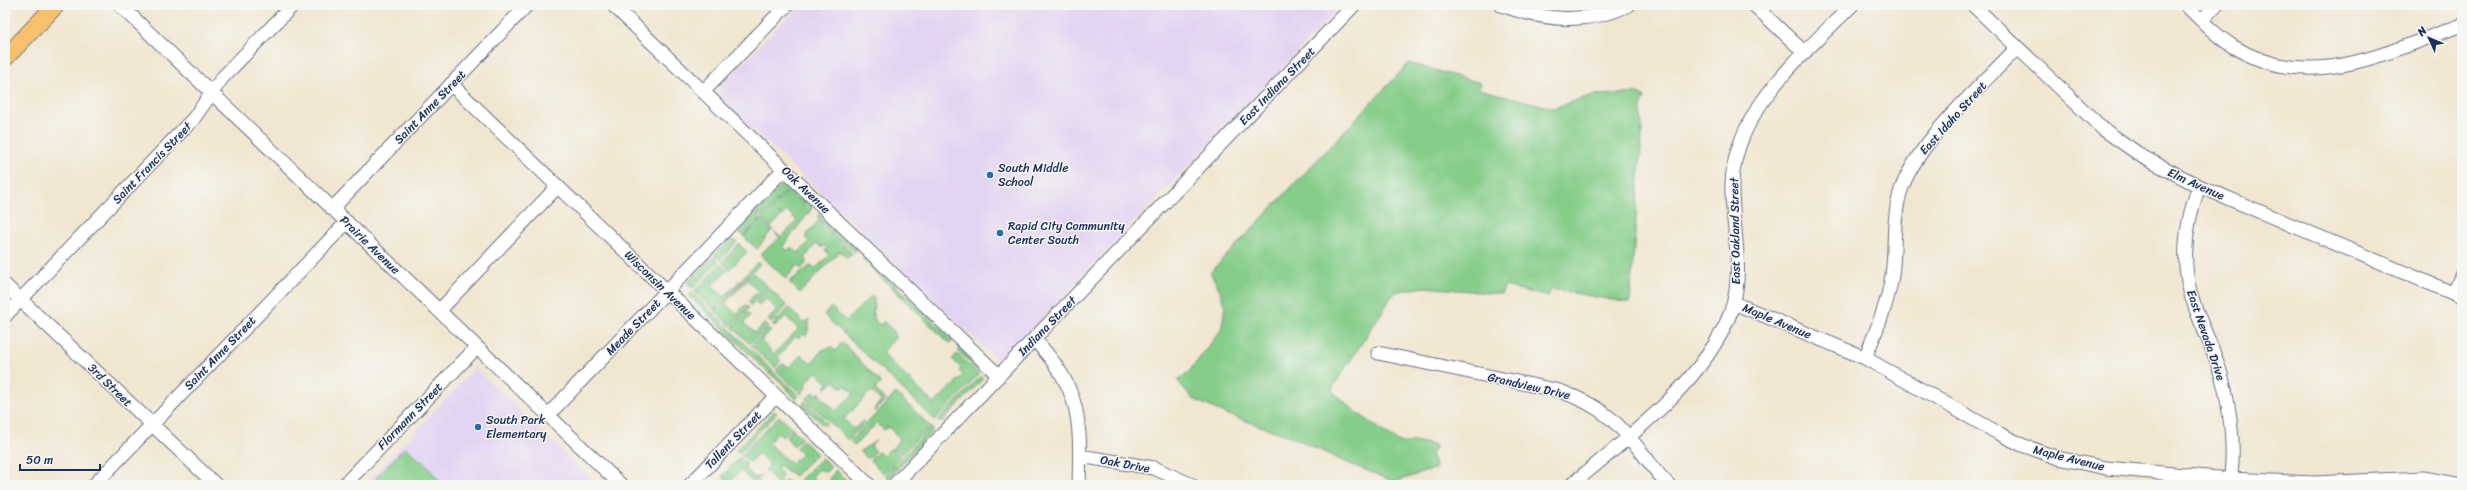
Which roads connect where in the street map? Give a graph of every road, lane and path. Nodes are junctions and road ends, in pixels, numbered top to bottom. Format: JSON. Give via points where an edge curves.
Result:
{"nodes":[{"id":1,"x":56,"y":5,"type":"edge"},
{"id":2,"x":120,"y":5,"type":"edge"},
{"id":3,"x":293,"y":5,"type":"edge"},
{"id":4,"x":527,"y":5,"type":"edge"},
{"id":5,"x":613,"y":5,"type":"edge"},
{"id":6,"x":787,"y":5,"type":"edge"},
{"id":7,"x":1354,"y":5,"type":"edge"},
{"id":8,"x":1501,"y":5,"type":"edge"},
{"id":9,"x":1629,"y":5,"type":"edge"},
{"id":10,"x":1754,"y":5,"type":"edge"},
{"id":11,"x":1852,"y":5,"type":"edge"},
{"id":12,"x":1973,"y":5,"type":"edge"},
{"id":13,"x":2186,"y":5,"type":"edge"},
{"id":14,"x":2216,"y":5,"type":"edge"},
{"id":15,"x":2202,"y":20,"type":"junction"},
{"id":16,"x":2462,"y":25,"type":"edge"},
{"id":17,"x":2017,"y":48,"type":"junction"},
{"id":18,"x":1805,"y":53,"type":"junction"},
{"id":19,"x":5,"y":58,"type":"edge"},
{"id":20,"x":451,"y":84,"type":"junction"},
{"id":21,"x":211,"y":92,"type":"junction"},
{"id":22,"x":704,"y":92,"type":"junction"},
{"id":23,"x":1200,"y":167,"type":"joint"},
{"id":24,"x":784,"y":169,"type":"junction"},
{"id":25,"x":558,"y":186,"type":"junction"},
{"id":26,"x":2199,"y":186,"type":"junction"},
{"id":27,"x":332,"y":209,"type":"junction"},
{"id":28,"x":346,"y":222,"type":"junction"},
{"id":29,"x":2462,"y":274,"type":"edge"},
{"id":30,"x":5,"y":285,"type":"edge"},
{"id":31,"x":667,"y":291,"type":"junction"},
{"id":32,"x":2458,"y":295,"type":"edge"},
{"id":33,"x":20,"y":300,"type":"junction"},
{"id":34,"x":1734,"y":303,"type":"junction"},
{"id":35,"x":439,"y":311,"type":"junction"},
{"id":36,"x":5,"y":316,"type":"edge"},
{"id":37,"x":1034,"y":339,"type":"junction"},
{"id":38,"x":477,"y":347,"type":"junction"},
{"id":39,"x":1378,"y":353,"type":"dead end"},
{"id":40,"x":1864,"y":358,"type":"junction"},
{"id":41,"x":999,"y":376,"type":"junction"},
{"id":42,"x":776,"y":396,"type":"junction"},
{"id":43,"x":548,"y":415,"type":"junction"},
{"id":44,"x":152,"y":424,"type":"junction"},
{"id":45,"x":1629,"y":437,"type":"junction"},
{"id":46,"x":1080,"y":456,"type":"junction"},
{"id":47,"x":2230,"y":482,"type":"edge"},
{"id":48,"x":94,"y":485,"type":"edge"},
{"id":49,"x":216,"y":485,"type":"edge"},
{"id":50,"x":344,"y":485,"type":"edge"},
{"id":51,"x":621,"y":485,"type":"edge"},
{"id":52,"x":690,"y":485,"type":"edge"},
{"id":53,"x":869,"y":485,"type":"edge"},
{"id":54,"x":894,"y":485,"type":"edge"},
{"id":55,"x":1079,"y":485,"type":"edge"},
{"id":56,"x":1192,"y":485,"type":"edge"},
{"id":57,"x":1571,"y":485,"type":"edge"},
{"id":58,"x":1669,"y":485,"type":"edge"},
{"id":59,"x":2462,"y":485,"type":"edge"}],
"edges":[{"from":1,"to":19,"type":"main road"},
{"from":2,"to":21,"type":"street","name":"Prairie Avenue"},
{"from":3,"to":21,"type":"street","name":"Saint Francis Street"},
{"from":4,"to":20,"type":"street","name":"Saint Anne Street"},
{"from":5,"to":22,"type":"street","name":"Oak Avenue"},
{"from":6,"to":22,"type":"street"},
{"from":7,"to":23,"type":"street","name":"East Indiana Street"},
{"from":8,"to":9,"type":"street","via":[[1555,18],[1592,18]]},
{"from":10,"to":18,"type":"street"},
{"from":11,"to":18,"type":"street","name":"East Oakland Street"},
{"from":12,"to":17,"type":"street","name":"Elm Avenue"},
{"from":13,"to":15,"type":"street"},
{"from":14,"to":15,"type":"street"},
{"from":15,"to":16,"type":"street","via":[[2232,46],[2249,56],[2281,66],[2312,69],[2343,66]]},
{"from":17,"to":26,"type":"street","name":"Elm Avenue","via":[[2120,142],[2160,167]]},
{"from":17,"to":40,"type":"street","name":"East Idaho Street","via":[[1942,126],[1909,171],[1896,210],[1892,274],[1886,302]]},
{"from":18,"to":34,"type":"street","name":"East Oakland Street","via":[[1765,97],[1743,132],[1737,150],[1731,191],[1738,263]]},
{"from":20,"to":25,"type":"street","name":"Wisconsin Avenue"},
{"from":20,"to":27,"type":"street","name":"Saint Anne Street"},
{"from":21,"to":27,"type":"street","name":"Prairie Avenue"},
{"from":21,"to":33,"type":"street","name":"Saint Francis Street","via":[[194,118]]},
{"from":22,"to":24,"type":"street","name":"Oak Avenue"},
{"from":23,"to":37,"type":"street","name":"Indiana Street"},
{"from":24,"to":31,"type":"street","name":"Meade Street"},
{"from":24,"to":41,"type":"street","name":"Oak Avenue"},
{"from":25,"to":31,"type":"street","name":"Wisconsin Avenue"},
{"from":25,"to":35,"type":"street"},
{"from":26,"to":32,"type":"street","name":"Elm Avenue"},
{"from":26,"to":47,"type":"street","name":"East Nevada Drive","via":[[2192,207],[2187,237],[2187,276],[2196,308],[2218,363],[2227,401],[2232,442]]},
{"from":27,"to":28,"type":"street","name":"Prairie Avenue"},
{"from":28,"to":35,"type":"street","name":"Prairie Avenue"},
{"from":28,"to":44,"type":"street","name":"Saint Anne Street"},
{"from":29,"to":32,"type":"street"},
{"from":30,"to":33,"type":"street","name":"3rd Street"},
{"from":31,"to":42,"type":"street","name":"Wisconsin Avenue"},
{"from":31,"to":43,"type":"street","name":"Meade Street"},
{"from":33,"to":36,"type":"street","name":"Saint Francis Street"},
{"from":33,"to":44,"type":"street","name":"3rd Street"},
{"from":34,"to":40,"type":"street","name":"Maple Avenue"},
{"from":34,"to":45,"type":"street","name":"East Oakland Street","via":[[1720,336],[1701,363],[1663,405]]},
{"from":35,"to":38,"type":"street","name":"Prairie Avenue"},
{"from":37,"to":41,"type":"street","name":"Indiana Street"},
{"from":37,"to":46,"type":"street","via":[[1053,360],[1066,380],[1079,421]]},
{"from":38,"to":43,"type":"street","name":"Prairie Avenue"},
{"from":38,"to":50,"type":"street","name":"Flormann Street"},
{"from":39,"to":45,"type":"street","name":"Grandview Drive","via":[[1560,391],[1600,409]]},
{"from":40,"to":47,"type":"street","name":"Maple Avenue","via":[[1998,433],[2046,454],[2106,468]]},
{"from":41,"to":54,"type":"street","name":"Indiana Street"},
{"from":42,"to":52,"type":"street","name":"Tallent Street"},
{"from":42,"to":53,"type":"street","name":"Wisconsin Avenue"},
{"from":43,"to":51,"type":"street","name":"Prairie Avenue"},
{"from":44,"to":48,"type":"street","name":"Saint Anne Street"},
{"from":44,"to":49,"type":"street","name":"3rd Street"},
{"from":45,"to":57,"type":"street","name":"East Oakland Street"},
{"from":45,"to":58,"type":"street","name":"Grandview Drive"},
{"from":46,"to":55,"type":"street"},
{"from":46,"to":56,"type":"street","name":"Oak Drive","via":[[1154,468]]},
{"from":47,"to":59,"type":"street","name":"Maple Avenue","via":[[2314,483],[2423,478]]}]}
